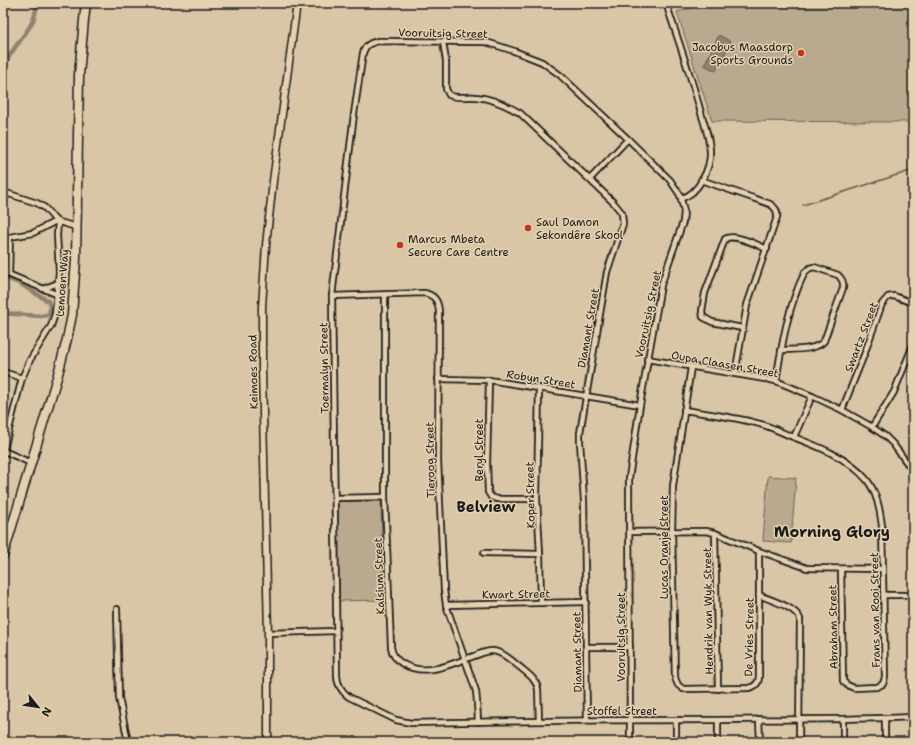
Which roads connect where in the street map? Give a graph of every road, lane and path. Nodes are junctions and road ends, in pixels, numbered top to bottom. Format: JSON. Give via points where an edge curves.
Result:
{"nodes":[{"id":1,"x":86,"y":3,"type":"edge"},
{"id":2,"x":297,"y":3,"type":"edge"},
{"id":3,"x":666,"y":3,"type":"edge"},
{"id":4,"x":444,"y":42,"type":"junction"},
{"id":5,"x":364,"y":48,"type":"joint"},
{"id":6,"x":628,"y":139,"type":"junction"},
{"id":7,"x":590,"y":179,"type":"junction"},
{"id":8,"x":701,"y":180,"type":"junction"},
{"id":9,"x":3,"y":192,"type":"edge"},
{"id":10,"x":682,"y":198,"type":"junction"},
{"id":11,"x":57,"y":221,"type":"junction"},
{"id":12,"x":76,"y":227,"type":"junction"},
{"id":13,"x":767,"y":249,"type":"junction"},
{"id":14,"x":3,"y":272,"type":"edge"},
{"id":15,"x":8,"y":274,"type":"junction"},
{"id":16,"x":58,"y":283,"type":"junction"},
{"id":17,"x":42,"y":288,"type":"junction"},
{"id":18,"x":56,"y":294,"type":"junction"},
{"id":19,"x":385,"y":294,"type":"junction"},
{"id":20,"x":332,"y":296,"type":"junction"},
{"id":21,"x":913,"y":303,"type":"edge"},
{"id":22,"x":742,"y":328,"type":"junction"},
{"id":23,"x":913,"y":344,"type":"edge"},
{"id":24,"x":781,"y":350,"type":"junction"},
{"id":25,"x":648,"y":359,"type":"junction"},
{"id":26,"x":691,"y":367,"type":"junction"},
{"id":27,"x":3,"y":372,"type":"edge"},
{"id":28,"x":735,"y":374,"type":"junction"},
{"id":29,"x":10,"y":375,"type":"junction"},
{"id":30,"x":3,"y":376,"type":"edge"},
{"id":31,"x":22,"y":378,"type":"junction"},
{"id":32,"x":438,"y":378,"type":"junction"},
{"id":33,"x":489,"y":380,"type":"junction"},
{"id":34,"x":776,"y":381,"type":"junction"},
{"id":35,"x":539,"y":388,"type":"junction"},
{"id":36,"x":586,"y":396,"type":"junction"},
{"id":37,"x":812,"y":396,"type":"junction"},
{"id":38,"x":640,"y":405,"type":"junction"},
{"id":39,"x":684,"y":410,"type":"junction"},
{"id":40,"x":842,"y":410,"type":"junction"},
{"id":41,"x":872,"y":427,"type":"junction"},
{"id":42,"x":794,"y":437,"type":"junction"},
{"id":43,"x":3,"y":452,"type":"edge"},
{"id":44,"x":32,"y":463,"type":"junction"},
{"id":45,"x":913,"y":471,"type":"edge"},
{"id":46,"x":385,"y":497,"type":"junction"},
{"id":47,"x":335,"y":498,"type":"junction"},
{"id":48,"x":537,"y":499,"type":"junction"},
{"id":49,"x":672,"y":531,"type":"junction"},
{"id":50,"x":630,"y":532,"type":"junction"},
{"id":51,"x":715,"y":533,"type":"junction"},
{"id":52,"x":759,"y":551,"type":"junction"},
{"id":53,"x":484,"y":553,"type":"dead end"},
{"id":54,"x":540,"y":554,"type":"junction"},
{"id":55,"x":3,"y":556,"type":"edge"},
{"id":56,"x":841,"y":569,"type":"junction"},
{"id":57,"x":883,"y":569,"type":"junction"},
{"id":58,"x":759,"y":595,"type":"junction"},
{"id":59,"x":884,"y":595,"type":"junction"},
{"id":60,"x":913,"y":595,"type":"edge"},
{"id":61,"x":586,"y":602,"type":"junction"},
{"id":62,"x":541,"y":603,"type":"junction"},
{"id":63,"x":446,"y":604,"type":"junction"},
{"id":64,"x":117,"y":609,"type":"dead end"},
{"id":65,"x":336,"y":631,"type":"junction"},
{"id":66,"x":268,"y":633,"type":"junction"},
{"id":67,"x":586,"y":647,"type":"junction"},
{"id":68,"x":630,"y":647,"type":"junction"},
{"id":69,"x":465,"y":660,"type":"junction"},
{"id":70,"x":885,"y":678,"type":"joint"},
{"id":71,"x":340,"y":688,"type":"joint"},
{"id":72,"x":718,"y":689,"type":"junction"},
{"id":73,"x":913,"y":717,"type":"edge"},
{"id":74,"x":885,"y":718,"type":"junction"},
{"id":75,"x":759,"y":719,"type":"junction"},
{"id":76,"x":843,"y":719,"type":"junction"},
{"id":77,"x":587,"y":720,"type":"junction"},
{"id":78,"x":630,"y":720,"type":"junction"},
{"id":79,"x":676,"y":720,"type":"junction"},
{"id":80,"x":718,"y":720,"type":"junction"},
{"id":81,"x":799,"y":720,"type":"junction"},
{"id":82,"x":539,"y":721,"type":"junction"},
{"id":83,"x":478,"y":722,"type":"junction"},
{"id":84,"x":128,"y":742,"type":"edge"},
{"id":85,"x":268,"y":742,"type":"edge"},
{"id":86,"x":630,"y":742,"type":"edge"},
{"id":87,"x":676,"y":742,"type":"edge"},
{"id":88,"x":718,"y":742,"type":"edge"},
{"id":89,"x":760,"y":742,"type":"edge"},
{"id":90,"x":799,"y":742,"type":"edge"},
{"id":91,"x":843,"y":742,"type":"edge"},
{"id":92,"x":885,"y":742,"type":"edge"}],
"edges":[{"from":1,"to":12,"type":"highway","name":"Lemoen Way","via":[[79,75]]},
{"from":2,"to":66,"type":"street","name":"Keimoes Road","via":[[274,175],[263,283],[262,369]]},
{"from":3,"to":8,"type":"street","via":[[708,138],[710,160]]},
{"from":4,"to":5,"type":"street","name":"Vooruitsig Street","via":[[378,41]]},
{"from":4,"to":6,"type":"street","name":"Vooruitsig Street","via":[[490,42],[542,62],[560,75]]},
{"from":4,"to":7,"type":"street","name":"Diamant Street","via":[[448,94],[454,97],[480,98],[518,112]]},
{"from":5,"to":20,"type":"street","name":"Toermalyn Street"},
{"from":6,"to":7,"type":"street"},
{"from":6,"to":10,"type":"street","name":"Vooruitsig Street","via":[[670,180]]},
{"from":7,"to":36,"type":"street","name":"Diamant Street","via":[[619,208],[624,219],[607,272]]},
{"from":8,"to":10,"type":"street","via":[[692,193]]},
{"from":8,"to":13,"type":"street","via":[[770,204],[776,209],[778,218]]},
{"from":9,"to":11,"type":"street","via":[[41,205]]},
{"from":10,"to":25,"type":"street","name":"Vooruitsig Street","via":[[683,222],[662,279]]},
{"from":11,"to":12,"type":"street"},
{"from":11,"to":15,"type":"street","via":[[33,233],[10,237]]},
{"from":11,"to":16,"type":"street","via":[[60,264]]},
{"from":12,"to":44,"type":"highway","name":"Lemoen Way","via":[[72,315]]},
{"from":13,"to":22,"type":"street","via":[[747,305]]},
{"from":13,"to":22,"type":"street","via":[[736,237],[725,239],[705,293],[703,317],[712,322]]},
{"from":14,"to":15,"type":"street"},
{"from":15,"to":17,"type":"street"},
{"from":16,"to":17,"type":"street"},
{"from":16,"to":18,"type":"street"},
{"from":17,"to":18,"type":"street"},
{"from":18,"to":31,"type":"street","via":[[55,314],[51,326]]},
{"from":19,"to":20,"type":"street","name":"Tieroog Street"},
{"from":19,"to":32,"type":"street","name":"Tieroog Street","via":[[427,294],[436,300],[439,311]]},
{"from":19,"to":46,"type":"street","name":"Kalsium Street"},
{"from":20,"to":47,"type":"street","name":"Toermalyn Street"},
{"from":21,"to":40,"type":"street","name":"Swartz Street","via":[[894,296],[886,299]]},
{"from":22,"to":28,"type":"street"},
{"from":23,"to":41,"type":"street","via":[[894,392]]},
{"from":24,"to":24,"type":"street","via":[[788,317],[805,272],[814,267],[838,275],[843,288],[824,342],[809,348]]},
{"from":24,"to":34,"type":"street"},
{"from":25,"to":26,"type":"street","name":"Oupa Claasen Street"},
{"from":25,"to":38,"type":"street","name":"Vooruitsig Street"},
{"from":26,"to":28,"type":"street","name":"Oupa Claasen Street"},
{"from":26,"to":39,"type":"street","name":"Lucas Oranje Street"},
{"from":27,"to":29,"type":"street"},
{"from":28,"to":34,"type":"street","name":"Oupa Claasen Street"},
{"from":29,"to":30,"type":"street"},
{"from":29,"to":31,"type":"street"},
{"from":31,"to":43,"type":"street"},
{"from":32,"to":33,"type":"street","name":"Robyn Street"},
{"from":32,"to":63,"type":"street","name":"Tieroog Street","via":[[438,489]]},
{"from":33,"to":35,"type":"street","name":"Robyn Street"},
{"from":33,"to":48,"type":"street","name":"Beryl Street","via":[[488,492],[491,497],[497,499]]},
{"from":34,"to":37,"type":"street","name":"Oupa Claasen Street"},
{"from":35,"to":36,"type":"street","name":"Robyn Street"},
{"from":35,"to":48,"type":"street","name":"Koper Street"},
{"from":36,"to":38,"type":"street","name":"Robyn Street"},
{"from":36,"to":61,"type":"street","name":"Diamant Street","via":[[580,442],[584,495]]},
{"from":37,"to":40,"type":"street","name":"Oupa Claasen Street"},
{"from":37,"to":42,"type":"street"},
{"from":38,"to":50,"type":"street","name":"Vooruitsig Street","via":[[629,478]]},
{"from":39,"to":42,"type":"street","name":"Frans van Rooi Street","via":[[761,424]]},
{"from":39,"to":49,"type":"street","name":"Lucas Oranje Street","via":[[673,479]]},
{"from":40,"to":41,"type":"street","name":"Oupa Claasen Street"},
{"from":41,"to":45,"type":"street","name":"Oupa Claasen Street","via":[[893,444]]},
{"from":42,"to":57,"type":"street","name":"Frans van Rooi Street","via":[[847,463],[868,481],[880,514]]},
{"from":43,"to":44,"type":"street"},
{"from":44,"to":55,"type":"highway","name":"Lemoen Way"},
{"from":46,"to":47,"type":"street"},
{"from":46,"to":69,"type":"street","name":"Kalsium Street","via":[[392,654],[408,666],[427,669],[440,668]]},
{"from":47,"to":65,"type":"street","name":"Toermalyn Street"},
{"from":48,"to":54,"type":"street","name":"Koper Street"},
{"from":49,"to":50,"type":"street"},
{"from":49,"to":51,"type":"street"},
{"from":49,"to":72,"type":"street","name":"Lucas Oranje Street","via":[[676,681],[680,687],[688,690]]},
{"from":50,"to":68,"type":"street","name":"Vooruitsig Street"},
{"from":51,"to":52,"type":"street"},
{"from":51,"to":72,"type":"street","name":"Hendrik van Wyk Street"},
{"from":52,"to":56,"type":"street","via":[[807,568]]},
{"from":52,"to":58,"type":"street","name":"De Vries Street"},
{"from":53,"to":54,"type":"street"},
{"from":54,"to":62,"type":"street","name":"Koper Street"},
{"from":56,"to":57,"type":"street"},
{"from":56,"to":70,"type":"street","name":"Abraham Street","via":[[843,681],[854,688],[877,687],[883,684]]},
{"from":57,"to":59,"type":"street","name":"Frans van Rooi Street"},
{"from":58,"to":72,"type":"street","name":"De Vries Street","via":[[759,680],[752,688]]},
{"from":58,"to":81,"type":"street","via":[[790,608],[799,616]]},
{"from":59,"to":60,"type":"street"},
{"from":59,"to":70,"type":"street","name":"Frans van Rooi Street"},
{"from":61,"to":62,"type":"street","name":"Kwart Street"},
{"from":61,"to":67,"type":"street","name":"Diamant Street"},
{"from":62,"to":63,"type":"street","name":"Kwart Street"},
{"from":63,"to":69,"type":"street","name":"Tieroog Street"},
{"from":64,"to":84,"type":"street","via":[[119,698]]},
{"from":65,"to":66,"type":"street"},
{"from":65,"to":71,"type":"street","name":"Toermalyn Street","via":[[337,678]]},
{"from":66,"to":85,"type":"street","name":"Keimoes Road"},
{"from":67,"to":68,"type":"street"},
{"from":67,"to":77,"type":"street","name":"Diamant Street"},
{"from":68,"to":78,"type":"street","name":"Vooruitsig Street"},
{"from":69,"to":82,"type":"street","name":"Kalsium Street","via":[[482,653],[496,652],[527,673],[535,681],[538,689]]},
{"from":69,"to":83,"type":"street","name":"Tieroog Street","via":[[476,691]]},
{"from":71,"to":83,"type":"street","name":"Stoffel Street","via":[[349,697],[402,722]]},
{"from":73,"to":74,"type":"street","name":"Stoffel Street"},
{"from":74,"to":76,"type":"street","name":"Stoffel Street"},
{"from":74,"to":92,"type":"street"},
{"from":75,"to":80,"type":"street","name":"Stoffel Street"},
{"from":75,"to":81,"type":"street","name":"Stoffel Street"},
{"from":75,"to":89,"type":"street"},
{"from":76,"to":81,"type":"street","name":"Stoffel Street"},
{"from":76,"to":91,"type":"street"},
{"from":77,"to":78,"type":"street","name":"Stoffel Street"},
{"from":77,"to":82,"type":"street","name":"Stoffel Street"},
{"from":78,"to":79,"type":"street","name":"Stoffel Street"},
{"from":78,"to":86,"type":"street","name":"Vooruitsig Street"},
{"from":79,"to":80,"type":"street","name":"Stoffel Street"},
{"from":79,"to":87,"type":"street"},
{"from":80,"to":88,"type":"street"},
{"from":81,"to":90,"type":"street"},
{"from":82,"to":83,"type":"street","name":"Stoffel Street"}]}
